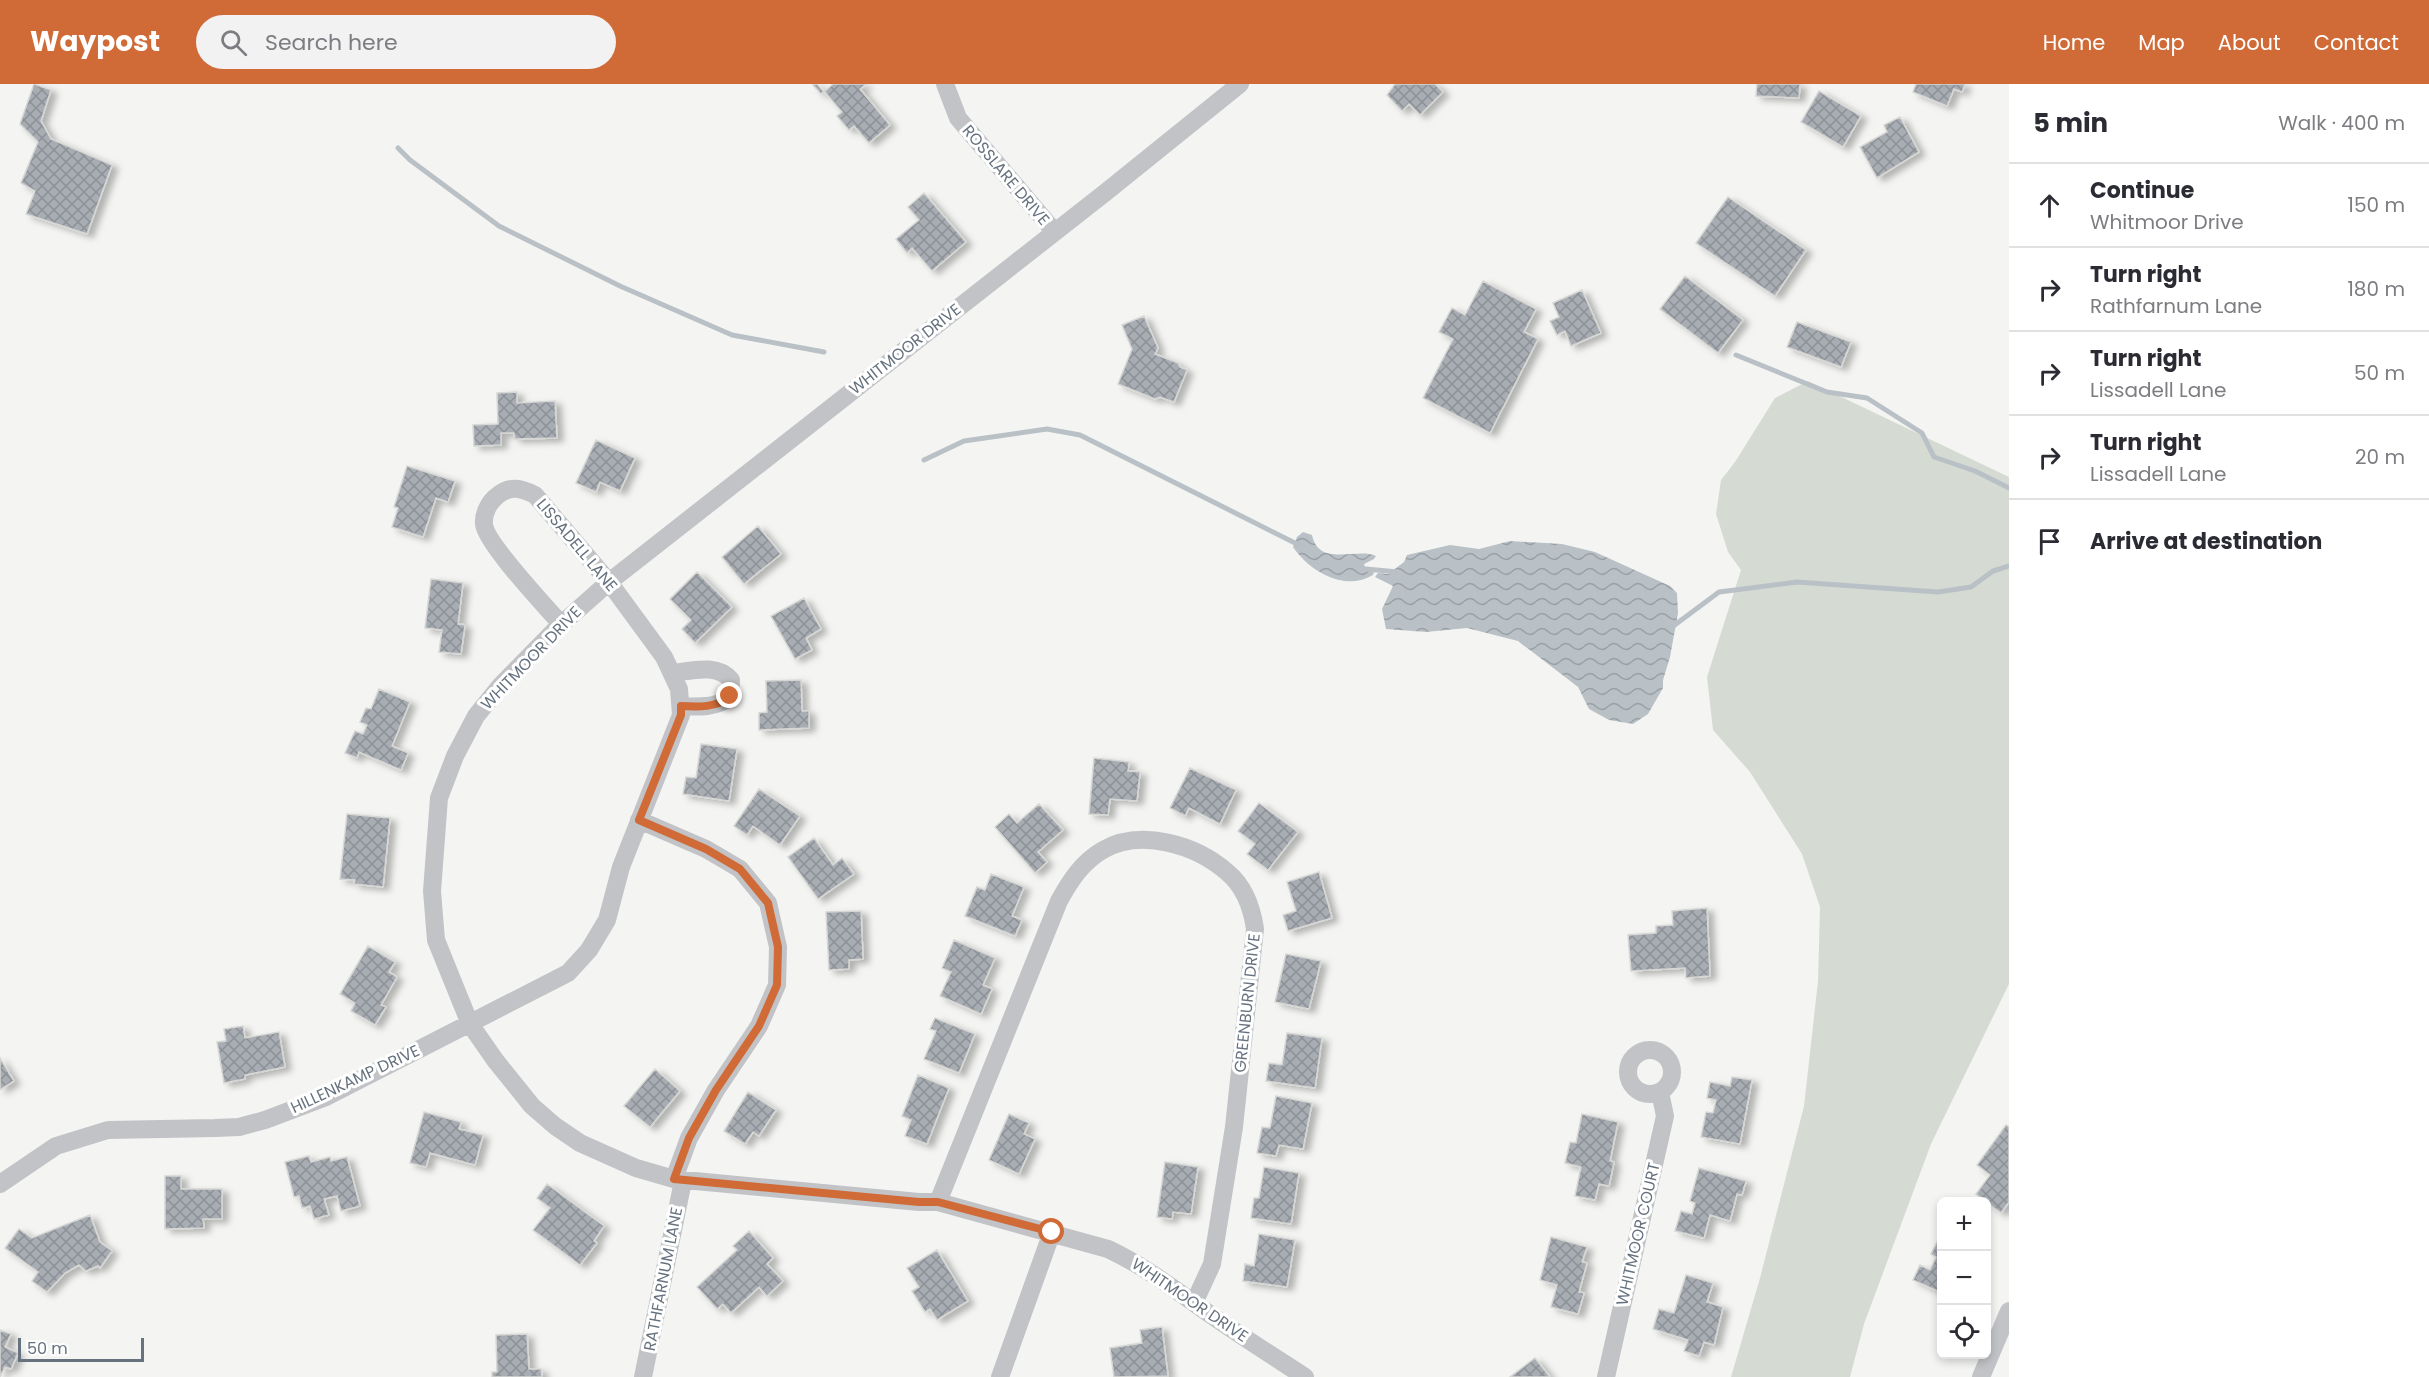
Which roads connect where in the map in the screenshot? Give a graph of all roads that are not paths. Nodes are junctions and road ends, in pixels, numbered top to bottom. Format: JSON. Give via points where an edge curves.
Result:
{"nodes":[{"id":1,"x":945,"y":84,"type":"edge"},
{"id":2,"x":1240,"y":84,"type":"edge"},
{"id":3,"x":1054,"y":231,"type":"junction"},
{"id":4,"x":609,"y":582,"type":"junction"},
{"id":5,"x":561,"y":624,"type":"junction"},
{"id":6,"x":672,"y":673,"type":"junction"},
{"id":7,"x":681,"y":706,"type":"junction"},
{"id":8,"x":639,"y":820,"type":"junction"},
{"id":9,"x":470,"y":1024,"type":"junction"},
{"id":10,"x":1660,"y":1092,"type":"dead end"},
{"id":11,"x":678,"y":1180,"type":"junction"},
{"id":12,"x":0,"y":1184,"type":"edge"},
{"id":13,"x":938,"y":1202,"type":"junction"},
{"id":14,"x":1052,"y":1232,"type":"junction"},
{"id":15,"x":1194,"y":1303,"type":"junction"},
{"id":16,"x":2009,"y":1311,"type":"edge"},
{"id":17,"x":643,"y":1377,"type":"edge"},
{"id":18,"x":1000,"y":1377,"type":"edge"},
{"id":19,"x":1305,"y":1377,"type":"edge"},
{"id":20,"x":1606,"y":1377,"type":"edge"},
{"id":21,"x":1981,"y":1377,"type":"edge"}],
"edges":[{"from":1,"to":3,"type":"street","name":"ROSSLARE DRIVE","via":[[958,118]]},
{"from":2,"to":3,"type":"street","name":"WHITMOOR DRIVE"},
{"from":3,"to":4,"type":"street","name":"WHITMOOR DRIVE"},
{"from":4,"to":5,"type":"street","name":"WHITMOOR DRIVE"},
{"from":4,"to":5,"type":"street","name":"LISSADELL LANE","via":[[536,495],[520,488],[507,489],[495,497],[485,512],[484,526],[494,544]]},
{"from":4,"to":6,"type":"street","name":"LISSADELL LANE"},
{"from":5,"to":9,"type":"street","name":"WHITMOOR DRIVE","via":[[476,716],[439,798],[432,891],[436,940]]},
{"from":6,"to":7,"type":"street","name":"LISSADELL LANE"},
{"from":6,"to":7,"type":"street","via":[[715,669],[731,680],[730,696],[722,703]]},
{"from":7,"to":8,"type":"street","name":"LISSADELL LANE","via":[[681,715]]},
{"from":8,"to":9,"type":"street","name":"HILLENKAMP DRIVE","via":[[607,920],[589,950],[568,973]]},
{"from":8,"to":11,"type":"street","name":"RATHFARNUM LANE","via":[[706,849],[740,869],[768,903],[778,947],[777,985],[768,1006],[689,1138]]},
{"from":9,"to":11,"type":"street","name":"WHITMOOR DRIVE","via":[[532,1106],[555,1126],[580,1143],[636,1168]]},
{"from":9,"to":12,"type":"street","name":"HILLENKAMP DRIVE","via":[[326,1097],[265,1120],[231,1127],[108,1130],[56,1146]]},
{"from":10,"to":20,"type":"street","name":"WHITMOOR COURT","via":[[1665,1116]]},
{"from":11,"to":13,"type":"street","name":"WHITMOOR DRIVE"},
{"from":11,"to":17,"type":"street","name":"RATHFARNUM LANE"},
{"from":13,"to":14,"type":"street","name":"WHITMOOR DRIVE"},
{"from":13,"to":15,"type":"street","name":"GREENBURN DRIVE","via":[[1070,880],[1086,862],[1123,841],[1146,839],[1191,850],[1228,872],[1246,896],[1255,928],[1234,1127],[1212,1264]]},
{"from":14,"to":15,"type":"street","name":"WHITMOOR DRIVE","via":[[1132,1260]]},
{"from":14,"to":18,"type":"street"},
{"from":15,"to":19,"type":"street","name":"WHITMOOR DRIVE"},
{"from":16,"to":21,"type":"street"}]}
